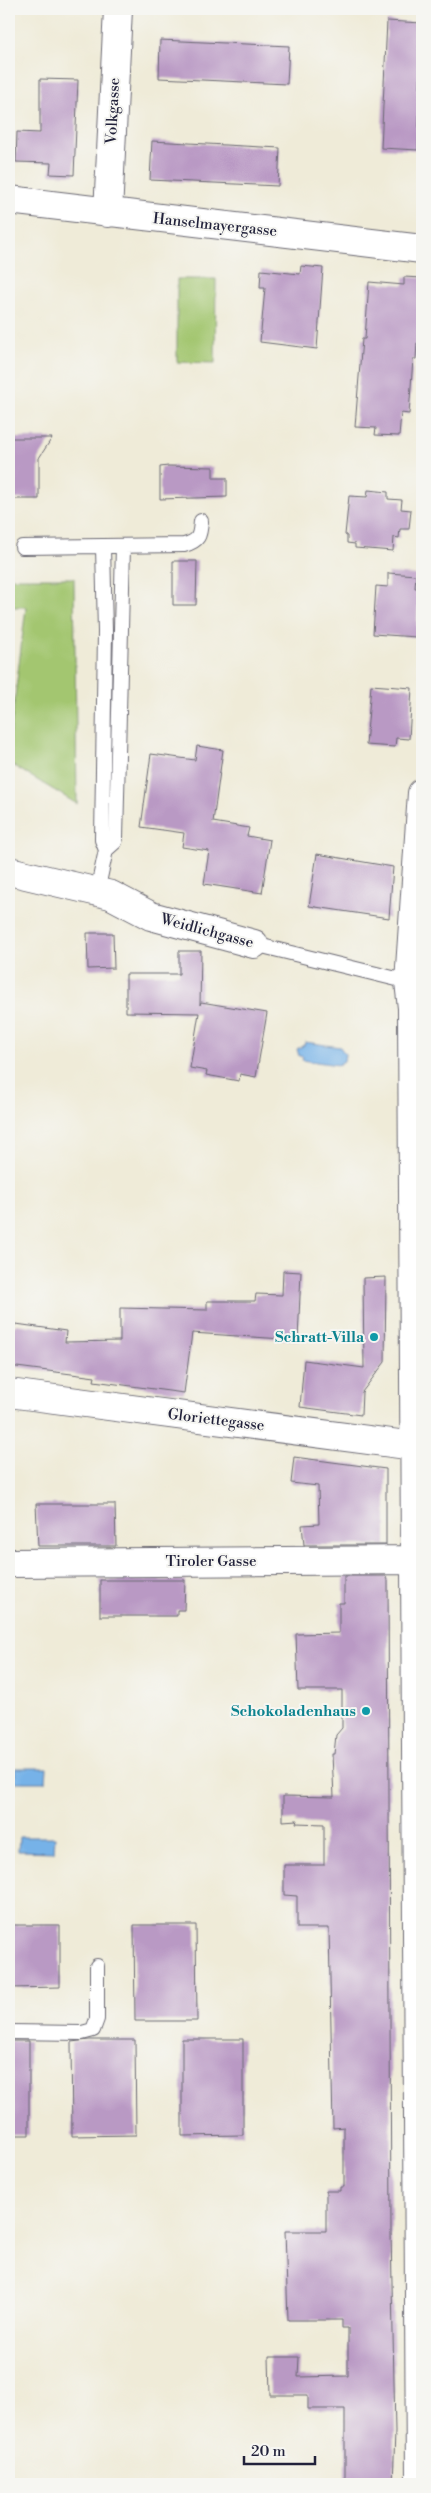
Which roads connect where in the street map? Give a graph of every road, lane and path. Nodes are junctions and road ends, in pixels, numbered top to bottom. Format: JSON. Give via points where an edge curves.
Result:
{"nodes":[{"id":1,"x":118,"y":9,"type":"edge"},
{"id":2,"x":9,"y":200,"type":"edge"},
{"id":3,"x":108,"y":213,"type":"junction"},
{"id":4,"x":422,"y":249,"type":"edge"},
{"id":5,"x":201,"y":521,"type":"dead end"},
{"id":6,"x":122,"y":546,"type":"junction"},
{"id":7,"x":22,"y":547,"type":"dead end"},
{"id":8,"x":103,"y":547,"type":"junction"},
{"id":9,"x":422,"y":793,"type":"edge"},
{"id":10,"x":106,"y":850,"type":"junction"},
{"id":11,"x":9,"y":870,"type":"edge"},
{"id":12,"x":97,"y":892,"type":"junction"},
{"id":13,"x":254,"y":944,"type":"joint"},
{"id":14,"x":415,"y":1001,"type":"edge"},
{"id":15,"x":9,"y":1393,"type":"edge"},
{"id":16,"x":418,"y":1446,"type":"edge"},
{"id":17,"x":418,"y":1560,"type":"edge"},
{"id":18,"x":9,"y":1563,"type":"edge"},
{"id":19,"x":97,"y":1966,"type":"dead end"},
{"id":20,"x":9,"y":2032,"type":"edge"},
{"id":21,"x":420,"y":2194,"type":"edge"},
{"id":22,"x":420,"y":2484,"type":"edge"}],
"edges":[{"from":1,"to":3,"type":"street","name":"Volkgasse"},
{"from":2,"to":3,"type":"street","name":"Hanselmayergasse"},
{"from":3,"to":4,"type":"street","name":"Hanselmayergasse"},
{"from":5,"to":6,"type":"lane","via":[[200,536],[190,544]]},
{"from":6,"to":8,"type":"lane"},
{"from":6,"to":10,"type":"lane","via":[[116,842]]},
{"from":7,"to":8,"type":"lane"},
{"from":8,"to":10,"type":"lane","via":[[102,840]]},
{"from":9,"to":14,"type":"street"},
{"from":10,"to":12,"type":"lane"},
{"from":11,"to":12,"type":"street","name":"Weidlichgasse"},
{"from":12,"to":13,"type":"street","name":"Weidlichgasse","via":[[111,895],[151,916]]},
{"from":13,"to":14,"type":"lane","name":"Weidlichgasse"},
{"from":14,"to":16,"type":"street"},
{"from":15,"to":16,"type":"street","name":"Gloriettegasse"},
{"from":16,"to":17,"type":"street"},
{"from":17,"to":18,"type":"street","name":"Tiroler Gasse"},
{"from":17,"to":21,"type":"street"},
{"from":19,"to":20,"type":"lane","via":[[96,2019],[92,2030],[82,2033]]},
{"from":21,"to":22,"type":"street"}]}
